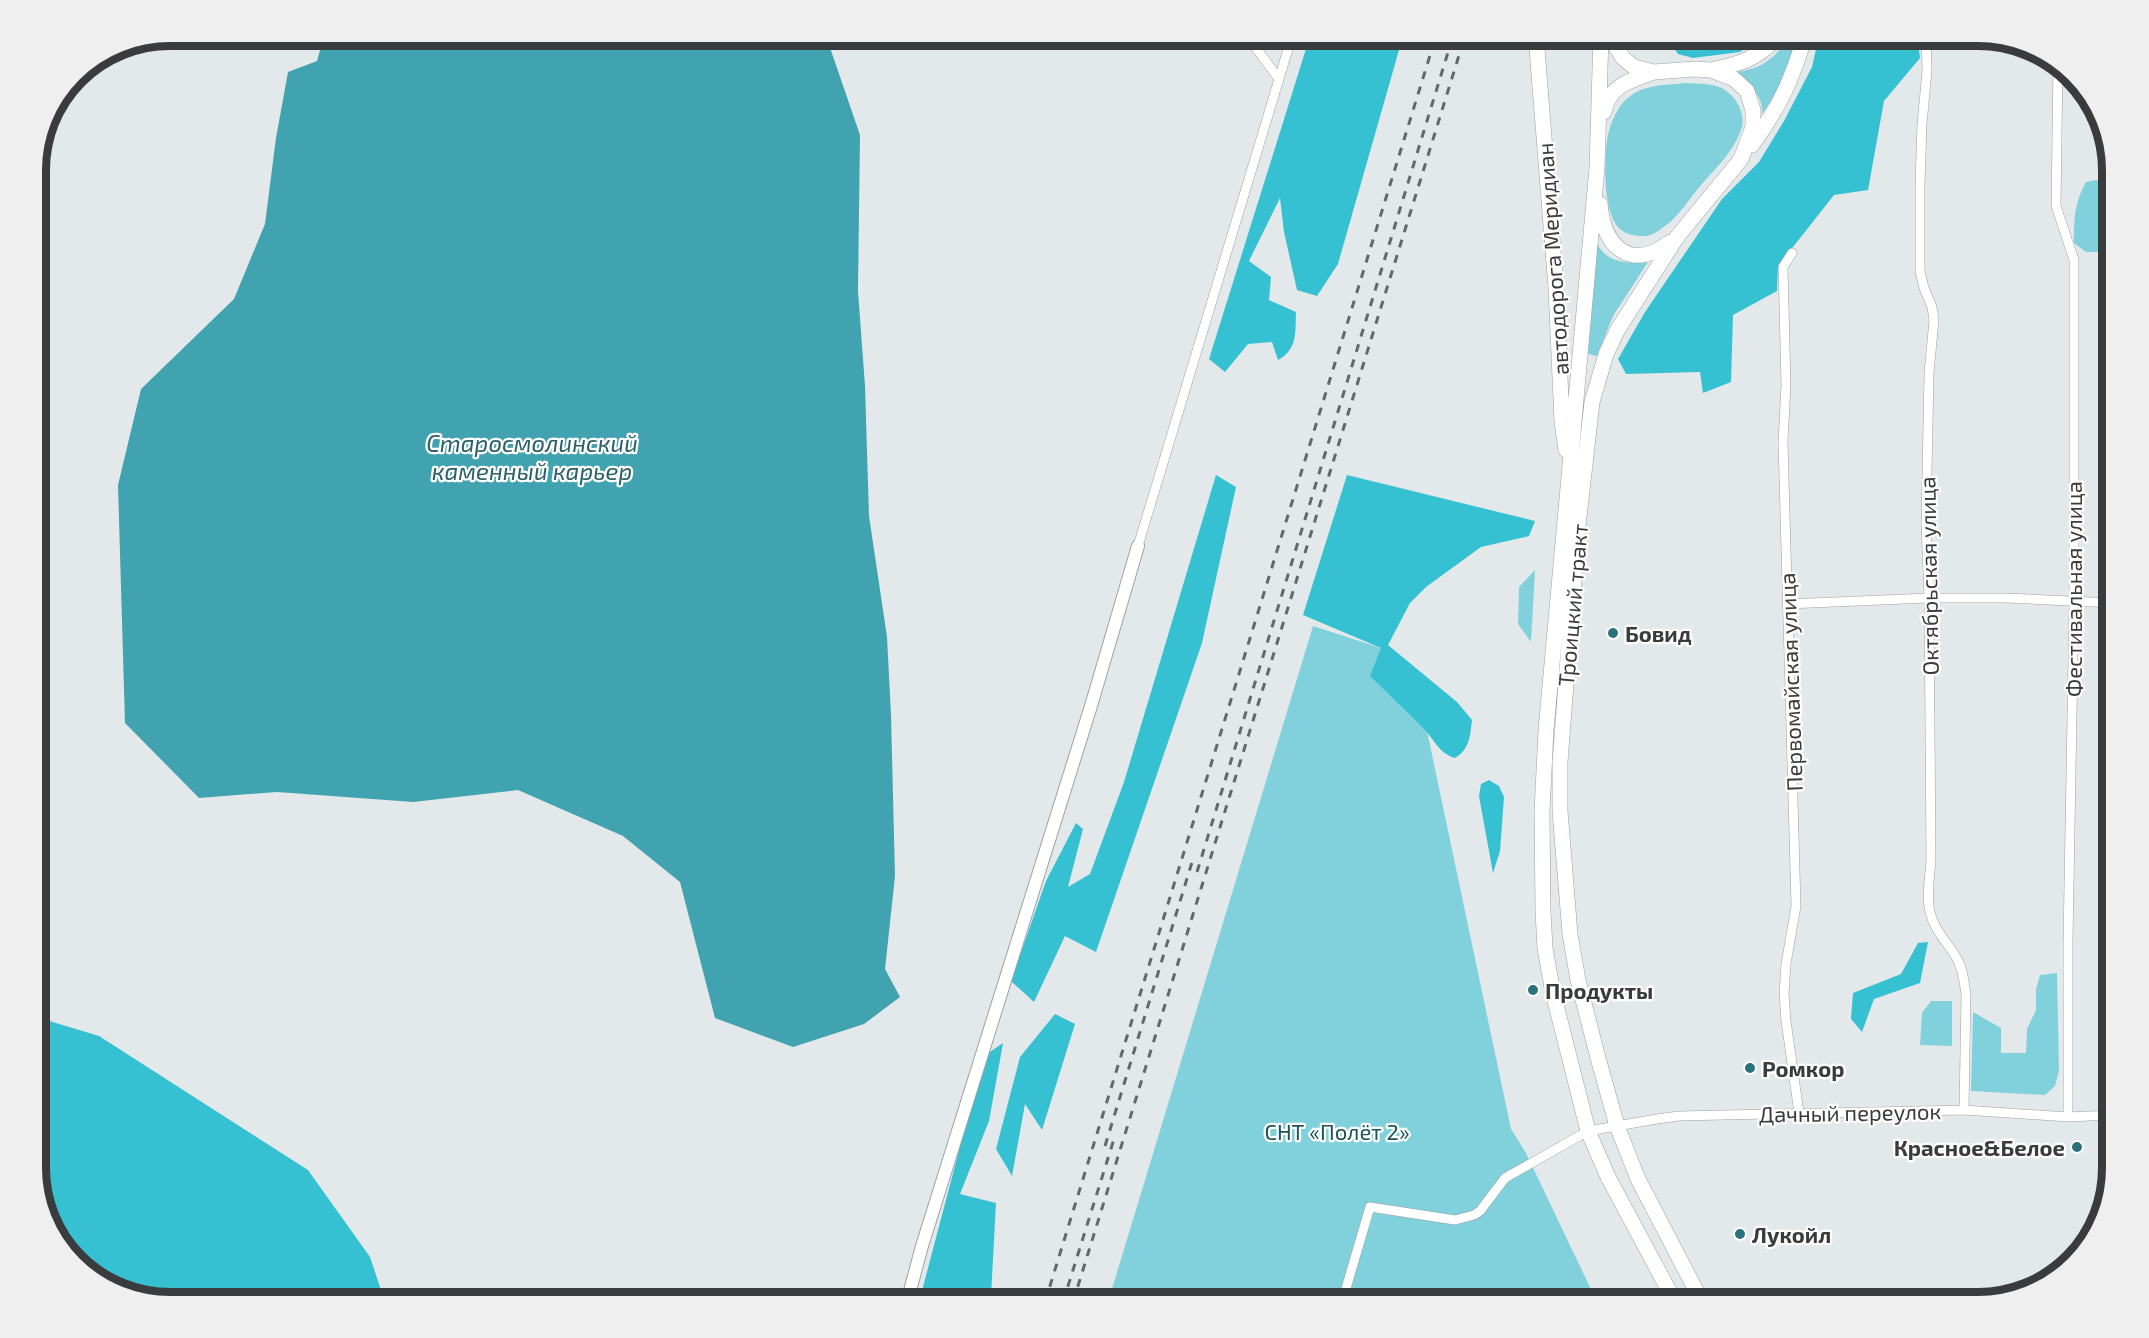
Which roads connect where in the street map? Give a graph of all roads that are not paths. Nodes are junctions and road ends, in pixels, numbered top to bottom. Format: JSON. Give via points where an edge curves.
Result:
{"nodes":[{"id":1,"x":1254,"y":46,"type":"edge"},
{"id":2,"x":1289,"y":46,"type":"edge"},
{"id":3,"x":1537,"y":46,"type":"edge"},
{"id":4,"x":1600,"y":46,"type":"edge"},
{"id":5,"x":1615,"y":46,"type":"edge"},
{"id":6,"x":1769,"y":46,"type":"edge"},
{"id":7,"x":1802,"y":46,"type":"edge"},
{"id":8,"x":1926,"y":46,"type":"edge"},
{"id":9,"x":1711,"y":70,"type":"junction"},
{"id":10,"x":1654,"y":72,"type":"junction"},
{"id":11,"x":2058,"y":75,"type":"edge"},
{"id":12,"x":1279,"y":79,"type":"junction"},
{"id":13,"x":1599,"y":137,"type":"junction"},
{"id":14,"x":1741,"y":159,"type":"junction"},
{"id":15,"x":1597,"y":168,"type":"junction"},
{"id":16,"x":1677,"y":237,"type":"junction"},
{"id":17,"x":1792,"y":253,"type":"dead end"},
{"id":18,"x":1569,"y":482,"type":"junction"},
{"id":19,"x":1138,"y":546,"type":"joint"},
{"id":20,"x":1929,"y":598,"type":"junction"},
{"id":21,"x":2074,"y":602,"type":"junction"},
{"id":22,"x":2102,"y":603,"type":"edge"},
{"id":23,"x":1788,"y":604,"type":"junction"},
{"id":24,"x":1964,"y":1110,"type":"junction"},
{"id":25,"x":1799,"y":1113,"type":"junction"},
{"id":26,"x":2102,"y":1115,"type":"edge"},
{"id":27,"x":2068,"y":1117,"type":"junction"},
{"id":28,"x":1617,"y":1126,"type":"junction"},
{"id":29,"x":1588,"y":1131,"type":"junction"},
{"id":30,"x":910,"y":1292,"type":"edge"},
{"id":31,"x":1345,"y":1292,"type":"edge"},
{"id":32,"x":1670,"y":1292,"type":"edge"},
{"id":33,"x":1697,"y":1292,"type":"edge"}],
"edges":[{"from":1,"to":12,"type":"street"},
{"from":2,"to":12,"type":"street"},
{"from":3,"to":18,"type":"main road","name":"автодорога Меридиан"},
{"from":4,"to":13,"type":"main road","name":"Троицкий тракт"},
{"from":5,"to":10,"type":"main road","name":"Троицкий тракт","via":[[1634,67]]},
{"from":6,"to":9,"type":"main road","via":[[1754,58]]},
{"from":7,"to":14,"type":"main road","via":[[1794,73],[1772,117]]},
{"from":8,"to":20,"type":"street","name":"Октябрьская улица","via":[[1920,271],[1934,320],[1926,525]]},
{"from":9,"to":10,"type":"main road","name":"Троицкий тракт"},
{"from":9,"to":14,"type":"main road","name":"Троицкий тракт","via":[[1734,79],[1751,100],[1753,127]]},
{"from":10,"to":13,"type":"main road","via":[[1618,87],[1610,96]]},
{"from":11,"to":21,"type":"street","name":"Фестивальная улица","via":[[2056,206],[2074,260]]},
{"from":12,"to":19,"type":"street"},
{"from":13,"to":15,"type":"main road","name":"Троицкий тракт"},
{"from":14,"to":16,"type":"main road","name":"Троицкий тракт"},
{"from":15,"to":16,"type":"main road","via":[[1601,217],[1612,243],[1620,251],[1647,256]]},
{"from":15,"to":18,"type":"main road","name":"Троицкий тракт"},
{"from":16,"to":28,"type":"main road","name":"Троицкий тракт","via":[[1618,329],[1592,402],[1574,566],[1561,750],[1560,811],[1570,934],[1578,980]]},
{"from":17,"to":23,"type":"street","name":"Первомайская улица","via":[[1783,267]]},
{"from":18,"to":29,"type":"main road","name":"Троицкий тракт","via":[[1545,742],[1543,911],[1553,993]]},
{"from":19,"to":30,"type":"street"},
{"from":20,"to":21,"type":"street"},
{"from":20,"to":23,"type":"street"},
{"from":20,"to":24,"type":"street","name":"Октябрьская улица","via":[[1929,911],[1958,959],[1963,975]]},
{"from":21,"to":22,"type":"street"},
{"from":21,"to":27,"type":"street","name":"Фестивальная улица"},
{"from":23,"to":25,"type":"street","name":"Первомайская улица","via":[[1796,906],[1784,993]]},
{"from":24,"to":25,"type":"street","name":"Дачный переулок"},
{"from":24,"to":27,"type":"street","name":"Дачный переулок"},
{"from":25,"to":28,"type":"street","name":"Дачный переулок","via":[[1679,1116]]},
{"from":26,"to":27,"type":"street","name":"Дачный переулок"},
{"from":28,"to":29,"type":"street","name":"Дачный переулок"},
{"from":28,"to":33,"type":"main road","name":"Троицкий тракт","via":[[1638,1179]]},
{"from":29,"to":31,"type":"street","name":"Дачный переулок","via":[[1505,1178],[1480,1211],[1465,1219],[1370,1207]]},
{"from":29,"to":32,"type":"main road","name":"Троицкий тракт"}]}
